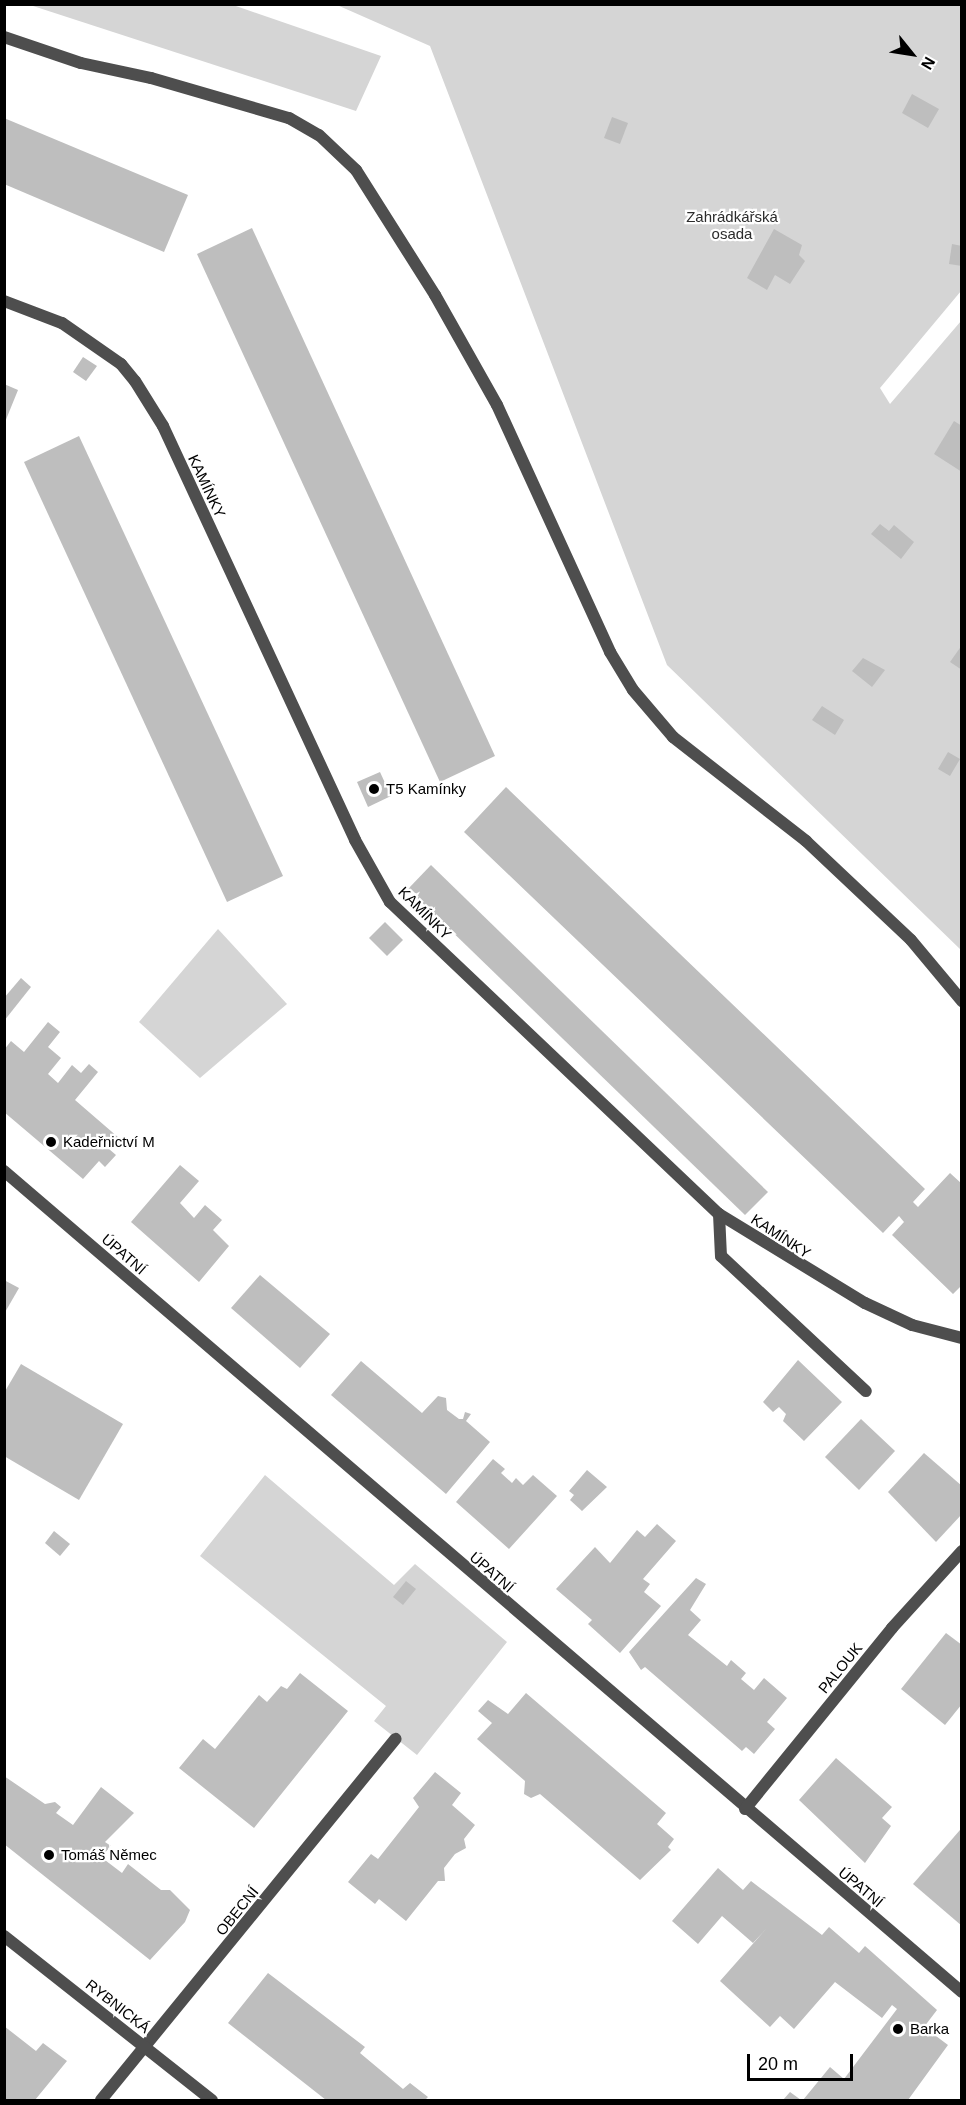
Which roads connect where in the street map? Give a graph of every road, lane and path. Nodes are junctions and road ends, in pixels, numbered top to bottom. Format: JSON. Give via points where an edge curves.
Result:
{"nodes":[{"id":1,"x":4,"y":37,"type":"edge"},
{"id":2,"x":4,"y":301,"type":"edge"},
{"id":3,"x":962,"y":1001,"type":"edge"},
{"id":4,"x":4,"y":1172,"type":"edge"},
{"id":5,"x":720,"y":1214,"type":"junction"},
{"id":6,"x":962,"y":1338,"type":"edge"},
{"id":7,"x":866,"y":1391,"type":"dead end"},
{"id":8,"x":962,"y":1551,"type":"edge"},
{"id":9,"x":395,"y":1739,"type":"dead end"},
{"id":10,"x":745,"y":1809,"type":"junction"},
{"id":11,"x":4,"y":1936,"type":"edge"},
{"id":12,"x":962,"y":1992,"type":"edge"},
{"id":13,"x":145,"y":2047,"type":"junction"},
{"id":14,"x":101,"y":2100,"type":"edge"},
{"id":15,"x":212,"y":2100,"type":"edge"}],
"edges":[{"from":1,"to":3,"type":"street","via":[[81,63],[151,78],[289,118],[320,135],[356,171],[435,296],[497,405],[610,652],[633,690],[673,737],[807,842],[885,915]]},
{"from":2,"to":5,"type":"street","name":"KAMÍNKY","via":[[62,323],[121,364],[135,381],[163,426],[356,840],[390,902]]},
{"from":4,"to":10,"type":"street","name":"ÚPATNÍ"},
{"from":5,"to":6,"type":"street","name":"KAMÍNKY","via":[[865,1304],[912,1325]]},
{"from":5,"to":7,"type":"street","via":[[721,1256]]},
{"from":8,"to":10,"type":"street","name":"PALOUK","via":[[892,1628]]},
{"from":9,"to":13,"type":"street","name":"OBECNÍ"},
{"from":10,"to":12,"type":"street","name":"ÚPATNÍ"},
{"from":11,"to":13,"type":"street","name":"RYBNICKÁ"},
{"from":13,"to":14,"type":"street","name":"OBECNÍ"},
{"from":13,"to":15,"type":"street","name":"RYBNICKÁ"}]}
